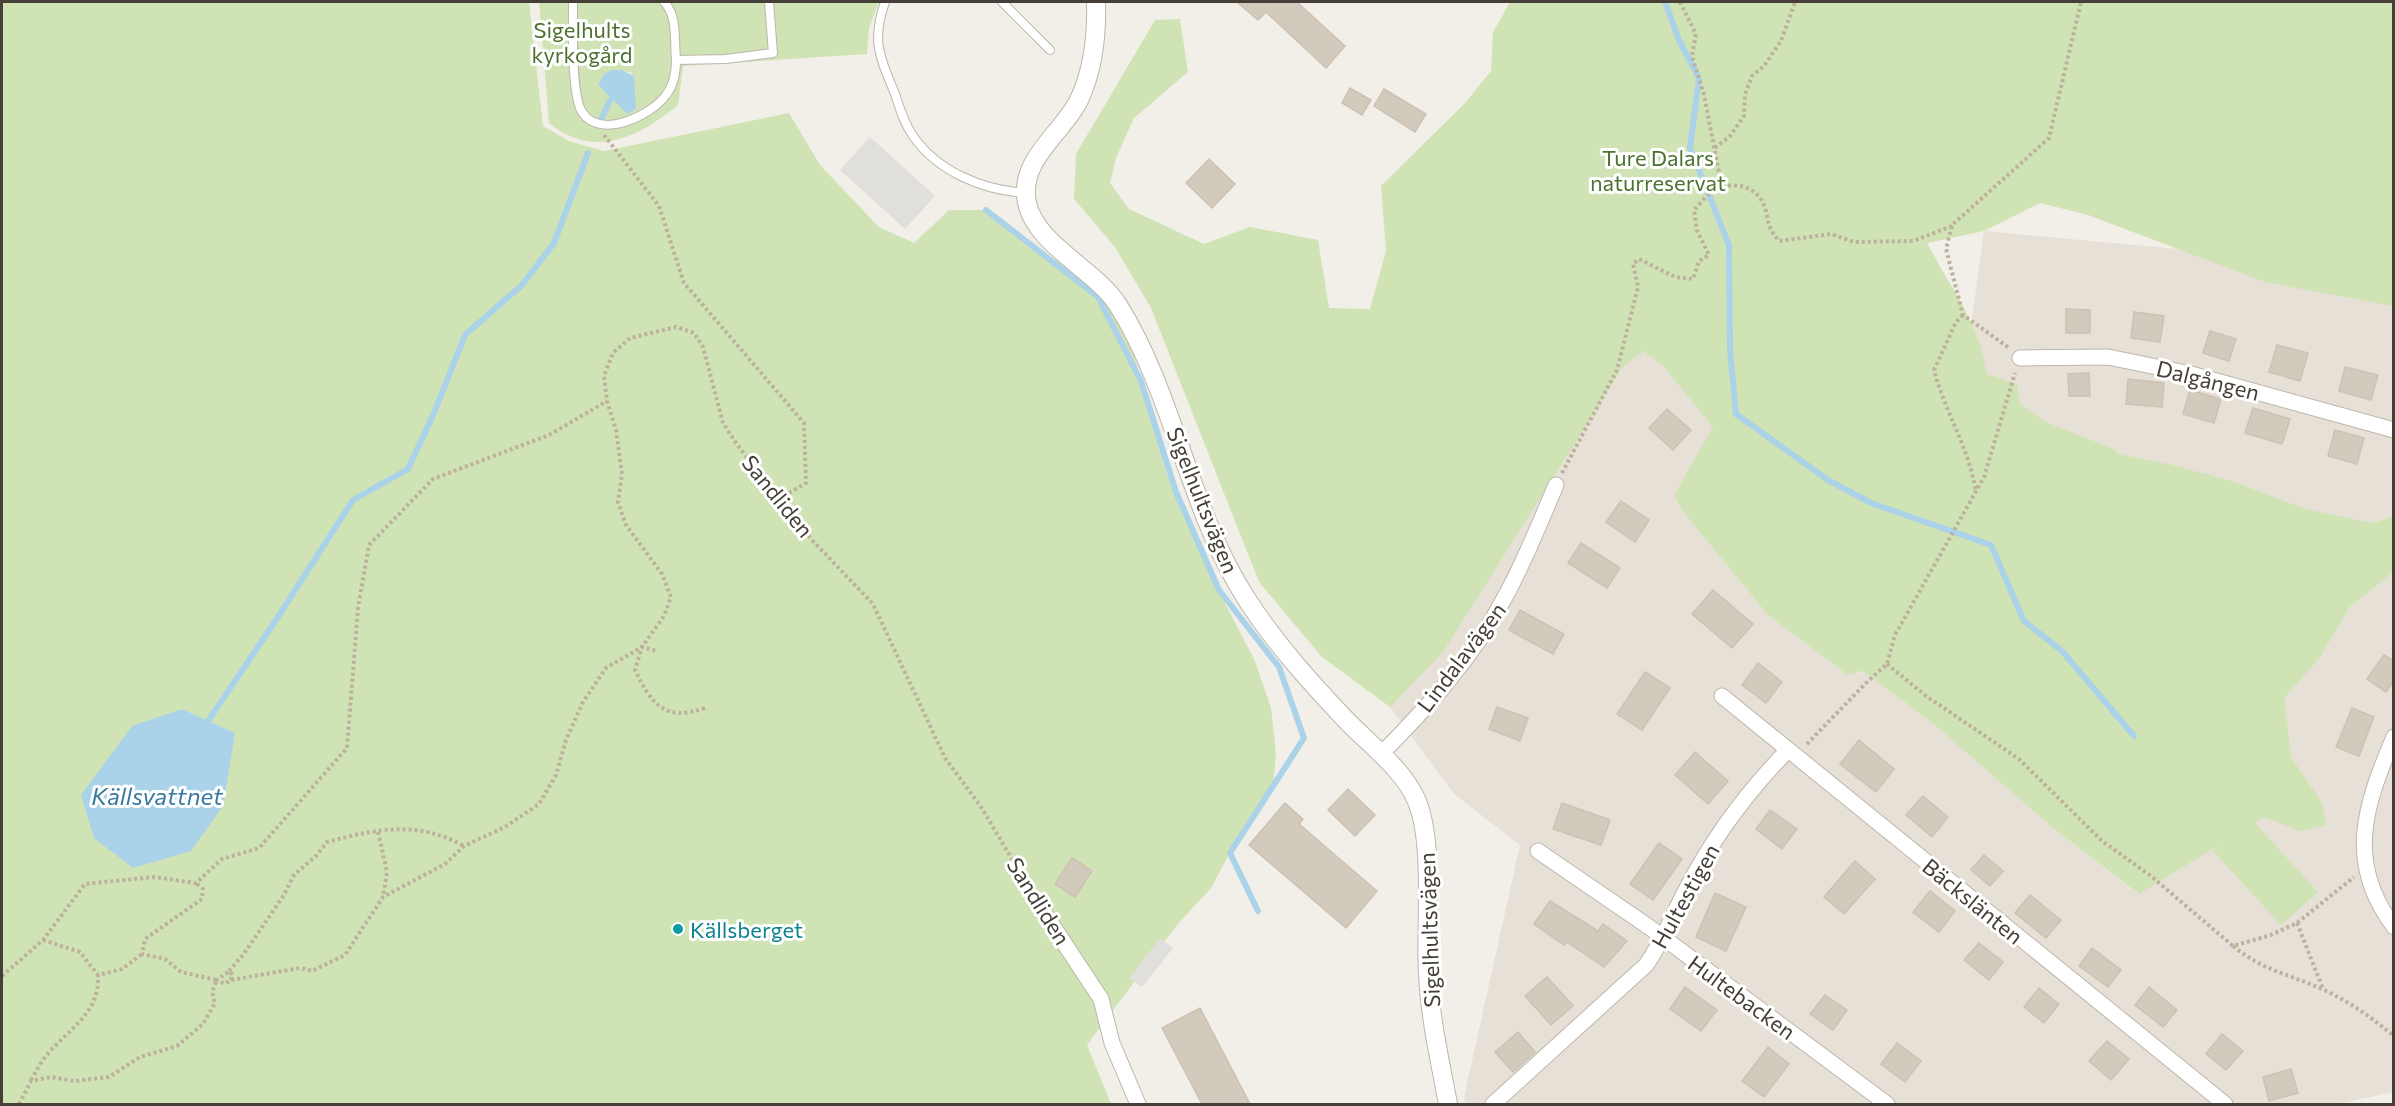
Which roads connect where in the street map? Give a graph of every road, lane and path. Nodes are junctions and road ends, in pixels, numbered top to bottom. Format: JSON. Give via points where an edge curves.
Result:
{"nodes":[{"id":1,"x":573,"y":2,"type":"edge"},
{"id":2,"x":664,"y":2,"type":"edge"},
{"id":3,"x":770,"y":2,"type":"edge"},
{"id":4,"x":884,"y":2,"type":"edge"},
{"id":5,"x":1002,"y":2,"type":"edge"},
{"id":6,"x":1096,"y":2,"type":"edge"},
{"id":7,"x":1680,"y":2,"type":"edge"},
{"id":8,"x":1795,"y":2,"type":"edge"},
{"id":9,"x":2081,"y":2,"type":"edge"},
{"id":10,"x":1050,"y":50,"type":"dead end"},
{"id":11,"x":676,"y":60,"type":"junction"},
{"id":12,"x":603,"y":126,"type":"junction"},
{"id":13,"x":1715,"y":148,"type":"junction"},
{"id":14,"x":1722,"y":188,"type":"junction"},
{"id":15,"x":1026,"y":193,"type":"junction"},
{"id":16,"x":1952,"y":225,"type":"junction"},
{"id":17,"x":1963,"y":315,"type":"junction"},
{"id":18,"x":2019,"y":358,"type":"junction"},
{"id":19,"x":607,"y":401,"type":"junction"},
{"id":20,"x":2394,"y":430,"type":"edge"},
{"id":21,"x":1556,"y":484,"type":"joint"},
{"id":22,"x":1976,"y":492,"type":"junction"},
{"id":23,"x":779,"y":499,"type":"junction"},
{"id":24,"x":642,"y":647,"type":"junction"},
{"id":25,"x":657,"y":651,"type":"dead end"},
{"id":26,"x":1887,"y":664,"type":"junction"},
{"id":27,"x":1722,"y":696,"type":"dead end"},
{"id":28,"x":705,"y":708,"type":"dead end"},
{"id":29,"x":2394,"y":737,"type":"edge"},
{"id":30,"x":1381,"y":754,"type":"junction"},
{"id":31,"x":1791,"y":754,"type":"junction"},
{"id":32,"x":378,"y":832,"type":"junction"},
{"id":33,"x":464,"y":846,"type":"junction"},
{"id":34,"x":1538,"y":851,"type":"dead end"},
{"id":35,"x":2355,"y":876,"type":"dead end"},
{"id":36,"x":196,"y":883,"type":"junction"},
{"id":37,"x":383,"y":897,"type":"junction"},
{"id":38,"x":1039,"y":905,"type":"joint"},
{"id":39,"x":2297,"y":923,"type":"junction"},
{"id":40,"x":2394,"y":927,"type":"edge"},
{"id":41,"x":1664,"y":939,"type":"junction"},
{"id":42,"x":43,"y":940,"type":"junction"},
{"id":43,"x":2233,"y":946,"type":"junction"},
{"id":44,"x":142,"y":954,"type":"junction"},
{"id":45,"x":228,"y":972,"type":"junction"},
{"id":46,"x":98,"y":975,"type":"junction"},
{"id":47,"x":2,"y":976,"type":"edge"},
{"id":48,"x":217,"y":980,"type":"junction"},
{"id":49,"x":231,"y":980,"type":"junction"},
{"id":50,"x":2323,"y":989,"type":"junction"},
{"id":51,"x":2394,"y":1036,"type":"edge"},
{"id":52,"x":31,"y":1081,"type":"junction"},
{"id":53,"x":19,"y":1104,"type":"edge"},
{"id":54,"x":1138,"y":1104,"type":"edge"},
{"id":55,"x":1448,"y":1104,"type":"edge"},
{"id":56,"x":1493,"y":1104,"type":"edge"},
{"id":57,"x":1887,"y":1104,"type":"edge"},
{"id":58,"x":2225,"y":1104,"type":"edge"}],
"edges":[{"from":1,"to":12,"type":"lane","via":[[577,97],[582,112],[594,124]]},
{"from":2,"to":11,"type":"lane","via":[[674,20]]},
{"from":3,"to":11,"type":"lane","via":[[773,53]]},
{"from":4,"to":15,"type":"lane","via":[[877,45],[884,73],[914,138],[949,170],[984,186]]},
{"from":5,"to":10,"type":"lane"},
{"from":6,"to":15,"type":"street","via":[[1095,39],[1086,85],[1062,127],[1032,165]]},
{"from":7,"to":13,"type":"path","via":[[1695,34],[1692,56]]},
{"from":8,"to":13,"type":"path","via":[[1781,41],[1752,76],[1745,94],[1744,116],[1730,136]]},
{"from":9,"to":16,"type":"path","via":[[2049,138]]},
{"from":11,"to":12,"type":"lane","via":[[673,82],[659,102],[636,117]]},
{"from":12,"to":23,"type":"path","via":[[603,135],[659,206],[684,283],[804,423],[806,483]]},
{"from":13,"to":14,"type":"path"},
{"from":14,"to":16,"type":"path","via":[[1742,185],[1758,194],[1768,228],[1779,241],[1831,234],[1854,242],[1913,241]]},
{"from":14,"to":21,"type":"path","via":[[1714,189],[1694,210],[1697,231],[1709,255],[1699,261],[1692,279],[1675,277],[1639,259],[1633,264],[1638,287],[1617,370]]},
{"from":15,"to":30,"type":"street","name":"Sigelhultsvägen","via":[[1039,226],[1101,284],[1125,318],[1151,370],[1208,523],[1246,598],[1314,686]]},
{"from":16,"to":17,"type":"path","via":[[1946,249]]},
{"from":17,"to":18,"type":"path","via":[[1998,338]]},
{"from":17,"to":22,"type":"path","via":[[1934,370],[1972,466]]},
{"from":18,"to":20,"type":"street","name":"Dalgången","via":[[2108,357],[2191,374]]},
{"from":18,"to":22,"type":"path","via":[[1984,477]]},
{"from":19,"to":23,"type":"path","name":"Sandliden","via":[[604,376],[613,353],[630,338],[676,327],[694,333],[703,347],[723,423]]},
{"from":19,"to":24,"type":"path","name":"Sandliden","via":[[622,474],[618,502],[626,525],[662,574],[671,597],[664,616]]},
{"from":19,"to":36,"type":"path","via":[[549,435],[433,479],[369,545],[358,608],[347,748],[259,848],[222,858]]},
{"from":21,"to":30,"type":"street","name":"Lindalavägen","via":[[1505,599],[1444,686]]},
{"from":22,"to":26,"type":"path","via":[[1894,634]]},
{"from":23,"to":38,"type":"path","name":"Sandliden","via":[[873,604],[945,758],[981,807]]},
{"from":24,"to":25,"type":"path"},
{"from":24,"to":28,"type":"path","name":"Sandliden","via":[[635,670],[648,696],[667,712],[687,714]]},
{"from":24,"to":33,"type":"path","via":[[606,668],[584,702],[566,740],[556,776],[539,804],[505,827]]},
{"from":26,"to":31,"type":"path"},
{"from":26,"to":43,"type":"path","via":[[1926,696],[2019,759],[2102,841],[2151,876]]},
{"from":27,"to":31,"type":"street","name":"Bäckslänten"},
{"from":29,"to":40,"type":"street","via":[[2378,772],[2365,817],[2363,846],[2373,897]]},
{"from":30,"to":55,"type":"street","name":"Sigelhultsvägen","via":[[1410,788],[1422,815],[1426,838],[1428,975]]},
{"from":31,"to":41,"type":"street","name":"Hultestigen","via":[[1767,772],[1718,835],[1687,888]]},
{"from":31,"to":58,"type":"street","name":"Bäckslänten"},
{"from":32,"to":33,"type":"path","via":[[392,828],[433,831]]},
{"from":32,"to":37,"type":"path","via":[[387,872]]},
{"from":32,"to":45,"type":"path","via":[[327,842],[294,875],[284,896]]},
{"from":33,"to":37,"type":"path","via":[[445,864]]},
{"from":34,"to":41,"type":"street","name":"Hultebacken"},
{"from":35,"to":39,"type":"path"},
{"from":36,"to":42,"type":"path","via":[[154,876],[86,884]]},
{"from":36,"to":44,"type":"path","via":[[203,889],[202,899],[145,939]]},
{"from":37,"to":49,"type":"path","via":[[345,955],[312,971],[300,968]]},
{"from":38,"to":54,"type":"street","name":"Sandliden","via":[[1101,999],[1112,1043]]},
{"from":39,"to":43,"type":"path"},
{"from":39,"to":50,"type":"path"},
{"from":41,"to":56,"type":"street","name":"Hultestigen","via":[[1646,965]]},
{"from":41,"to":57,"type":"street","name":"Hultebacken"},
{"from":42,"to":46,"type":"path","via":[[80,952]]},
{"from":42,"to":47,"type":"path"},
{"from":43,"to":50,"type":"path","via":[[2265,968]]},
{"from":44,"to":46,"type":"path","via":[[122,969]]},
{"from":44,"to":48,"type":"path","via":[[165,959],[181,972]]},
{"from":45,"to":48,"type":"path"},
{"from":45,"to":49,"type":"path","via":[[232,974]]},
{"from":46,"to":52,"type":"path","via":[[99,990],[88,1014],[46,1056]]},
{"from":48,"to":49,"type":"path","via":[[225,984]]},
{"from":48,"to":52,"type":"path","via":[[212,1010],[203,1024],[177,1046],[140,1057],[109,1077]]},
{"from":50,"to":51,"type":"path","via":[[2357,1007]]},
{"from":52,"to":53,"type":"path"}]}
